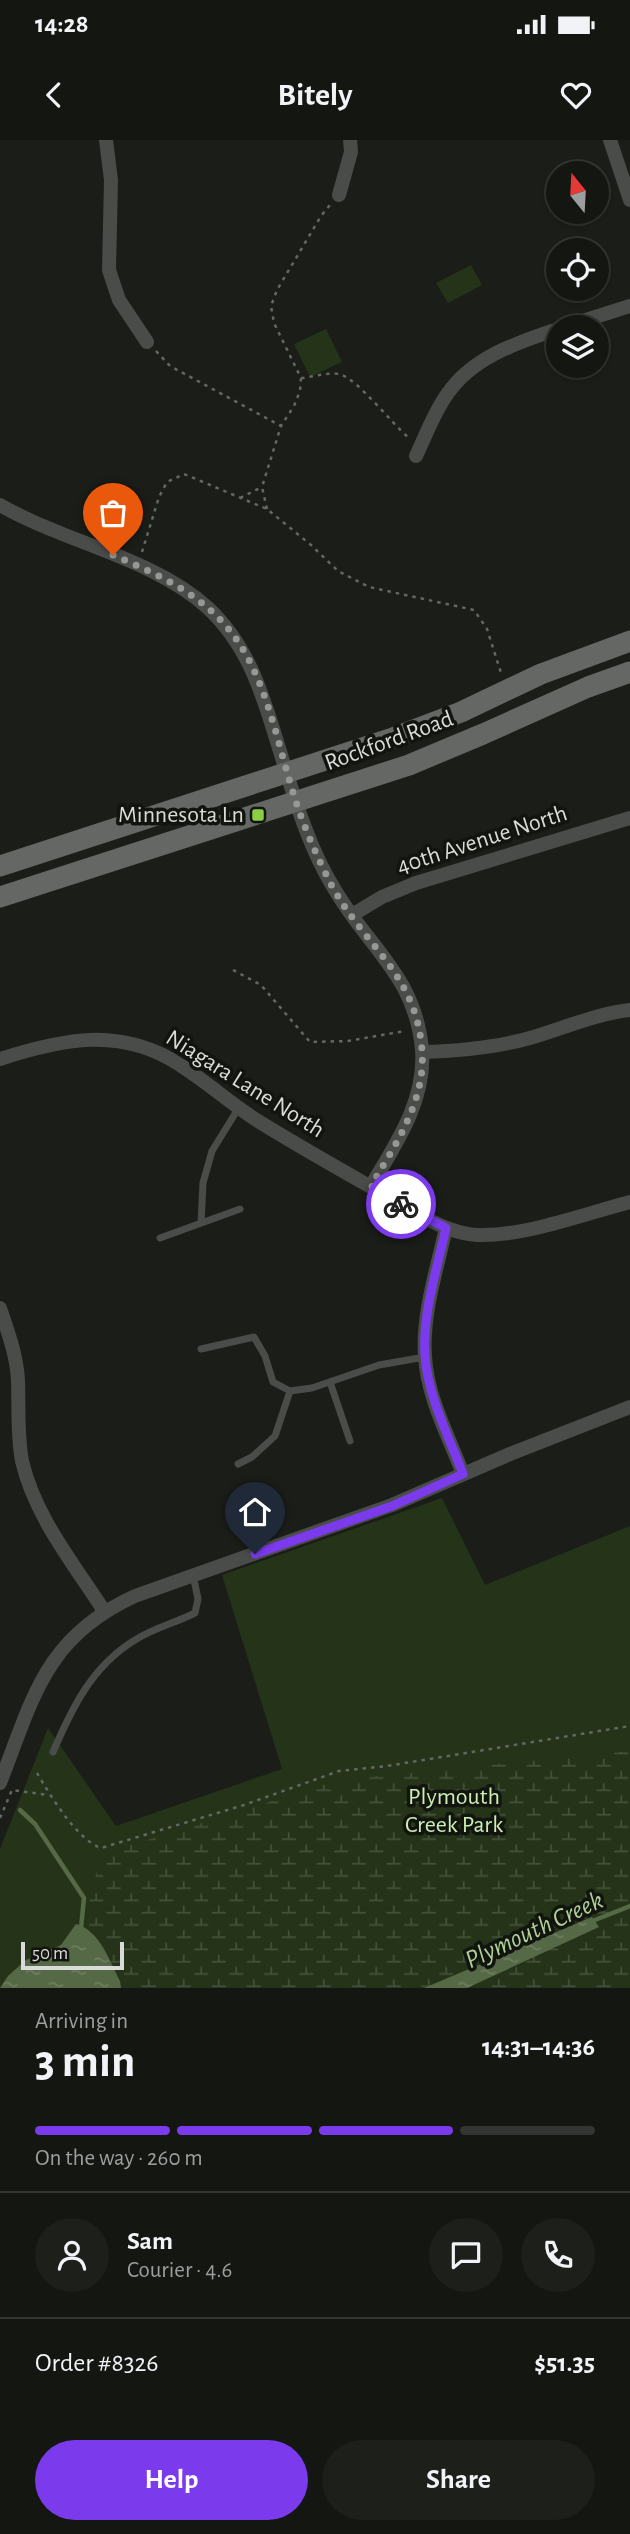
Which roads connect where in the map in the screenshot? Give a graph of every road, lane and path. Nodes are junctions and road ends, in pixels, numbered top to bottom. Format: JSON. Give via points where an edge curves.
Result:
{"nodes":[{"id":1,"x":106,"y":140,"type":"edge"},
{"id":2,"x":350,"y":140,"type":"edge"},
{"id":3,"x":610,"y":140,"type":"edge"},
{"id":4,"x":339,"y":195,"type":"joint"},
{"id":5,"x":630,"y":200,"type":"edge"},
{"id":6,"x":630,"y":306,"type":"edge"},
{"id":7,"x":602,"y":315,"type":"edge"},
{"id":8,"x":546,"y":334,"type":"edge"},
{"id":9,"x":147,"y":342,"type":"joint"},
{"id":10,"x":301,"y":378,"type":"junction"},
{"id":11,"x":281,"y":426,"type":"junction"},
{"id":12,"x":418,"y":451,"type":"joint"},
{"id":13,"x":262,"y":487,"type":"junction"},
{"id":14,"x":240,"y":498,"type":"junction"},
{"id":15,"x":0,"y":505,"type":"edge"},
{"id":16,"x":267,"y":509,"type":"junction"},
{"id":17,"x":137,"y":566,"type":"junction"},
{"id":18,"x":630,"y":641,"type":"edge"},
{"id":19,"x":630,"y":672,"type":"edge"},
{"id":20,"x":504,"y":679,"type":"dead end"},
{"id":21,"x":287,"y":773,"type":"junction"},
{"id":22,"x":296,"y":802,"type":"junction"},
{"id":23,"x":630,"y":818,"type":"edge"},
{"id":24,"x":0,"y":866,"type":"edge"},
{"id":25,"x":0,"y":897,"type":"edge"},
{"id":26,"x":352,"y":915,"type":"junction"},
{"id":27,"x":233,"y":970,"type":"dead end"},
{"id":28,"x":630,"y":1010,"type":"edge"},
{"id":29,"x":419,"y":1029,"type":"junction"},
{"id":30,"x":422,"y":1052,"type":"junction"},
{"id":31,"x":3,"y":1058,"type":"edge"},
{"id":32,"x":238,"y":1109,"type":"junction"},
{"id":33,"x":371,"y":1186,"type":"junction"},
{"id":34,"x":630,"y":1202,"type":"edge"},
{"id":35,"x":240,"y":1209,"type":"dead end"},
{"id":36,"x":201,"y":1223,"type":"junction"},
{"id":37,"x":446,"y":1228,"type":"junction"},
{"id":38,"x":160,"y":1238,"type":"dead end"},
{"id":39,"x":1,"y":1316,"type":"edge"},
{"id":40,"x":201,"y":1349,"type":"dead end"},
{"id":41,"x":425,"y":1357,"type":"junction"},
{"id":42,"x":330,"y":1382,"type":"junction"},
{"id":43,"x":290,"y":1391,"type":"junction"},
{"id":44,"x":630,"y":1406,"type":"edge"},
{"id":45,"x":350,"y":1441,"type":"dead end"},
{"id":46,"x":238,"y":1464,"type":"dead end"},
{"id":47,"x":463,"y":1474,"type":"junction"},
{"id":48,"x":193,"y":1575,"type":"junction"},
{"id":49,"x":104,"y":1611,"type":"junction"},
{"id":50,"x":630,"y":1726,"type":"edge"},
{"id":51,"x":53,"y":1752,"type":"dead end"},
{"id":52,"x":37,"y":1773,"type":"dead end"},
{"id":53,"x":0,"y":1783,"type":"edge"},
{"id":54,"x":50,"y":1795,"type":"junction"},
{"id":55,"x":0,"y":1818,"type":"edge"}],
"edges":[{"from":1,"to":9,"type":"street","via":[[111,180],[109,270],[119,300]]},
{"from":2,"to":4,"type":"street"},
{"from":3,"to":5,"type":"street"},
{"from":4,"to":10,"type":"path","via":[[321,216],[271,306],[274,323]]},
{"from":6,"to":7,"type":"street"},
{"from":8,"to":12,"type":"street","via":[[492,354],[468,370],[448,393]]},
{"from":9,"to":11,"type":"path","via":[[170,366]]},
{"from":10,"to":11,"type":"path","via":[[297,398]]},
{"from":10,"to":12,"type":"path","via":[[342,374]]},
{"from":11,"to":13,"type":"path"},
{"from":13,"to":14,"type":"path"},
{"from":13,"to":16,"type":"path"},
{"from":14,"to":16,"type":"path"},
{"from":14,"to":17,"type":"path","via":[[184,474],[167,482]]},
{"from":15,"to":17,"type":"street"},
{"from":16,"to":20,"type":"path","via":[[338,571],[369,587],[474,610],[487,629]]},
{"from":17,"to":21,"type":"street","via":[[180,586],[231,633],[263,694]]},
{"from":18,"to":21,"type":"main road","name":"Rockford Road","via":[[541,674],[461,712]]},
{"from":19,"to":22,"type":"main road","name":"Rockford Road","via":[[409,765]]},
{"from":21,"to":22,"type":"street"},
{"from":21,"to":24,"type":"main road","name":"Rockford Road"},
{"from":22,"to":25,"type":"main road","name":"Rockford Road"},
{"from":22,"to":26,"type":"street","via":[[316,855]]},
{"from":23,"to":26,"type":"street","name":"40th Avenue North","via":[[415,883]]},
{"from":26,"to":29,"type":"street","via":[[405,987]]},
{"from":27,"to":29,"type":"path","via":[[261,985],[310,1042],[348,1041]]},
{"from":28,"to":30,"type":"street","via":[[494,1047]]},
{"from":29,"to":30,"type":"street"},
{"from":30,"to":33,"type":"street","via":[[413,1108]]},
{"from":31,"to":32,"type":"street","name":"Niagara Lane North","via":[[65,1040],[123,1043],[178,1063]]},
{"from":32,"to":33,"type":"street","name":"Niagara Lane North"},
{"from":32,"to":36,"type":"lane","via":[[212,1151],[203,1183]]},
{"from":33,"to":37,"type":"street","name":"Niagara Lane North"},
{"from":34,"to":37,"type":"street","name":"Niagara Lane North","via":[[501,1235]]},
{"from":35,"to":36,"type":"lane"},
{"from":36,"to":38,"type":"lane"},
{"from":37,"to":41,"type":"street","via":[[429,1308]]},
{"from":39,"to":49,"type":"street","via":[[15,1357],[18,1432],[30,1484],[44,1517]]},
{"from":40,"to":43,"type":"lane","via":[[254,1337],[273,1382]]},
{"from":41,"to":42,"type":"lane"},
{"from":41,"to":47,"type":"street","via":[[436,1405]]},
{"from":42,"to":43,"type":"lane"},
{"from":42,"to":45,"type":"lane"},
{"from":43,"to":46,"type":"lane","via":[[275,1436]]},
{"from":44,"to":47,"type":"street"},
{"from":47,"to":48,"type":"street","via":[[392,1506]]},
{"from":48,"to":49,"type":"street"},
{"from":48,"to":51,"type":"lane","via":[[198,1599],[195,1613],[135,1640],[96,1672],[78,1697]]},
{"from":49,"to":53,"type":"street","via":[[68,1641],[51,1663]]},
{"from":50,"to":54,"type":"path","via":[[339,1771],[102,1848],[88,1842]]},
{"from":52,"to":54,"type":"path"},
{"from":54,"to":55,"type":"path","via":[[12,1790]]}]}
